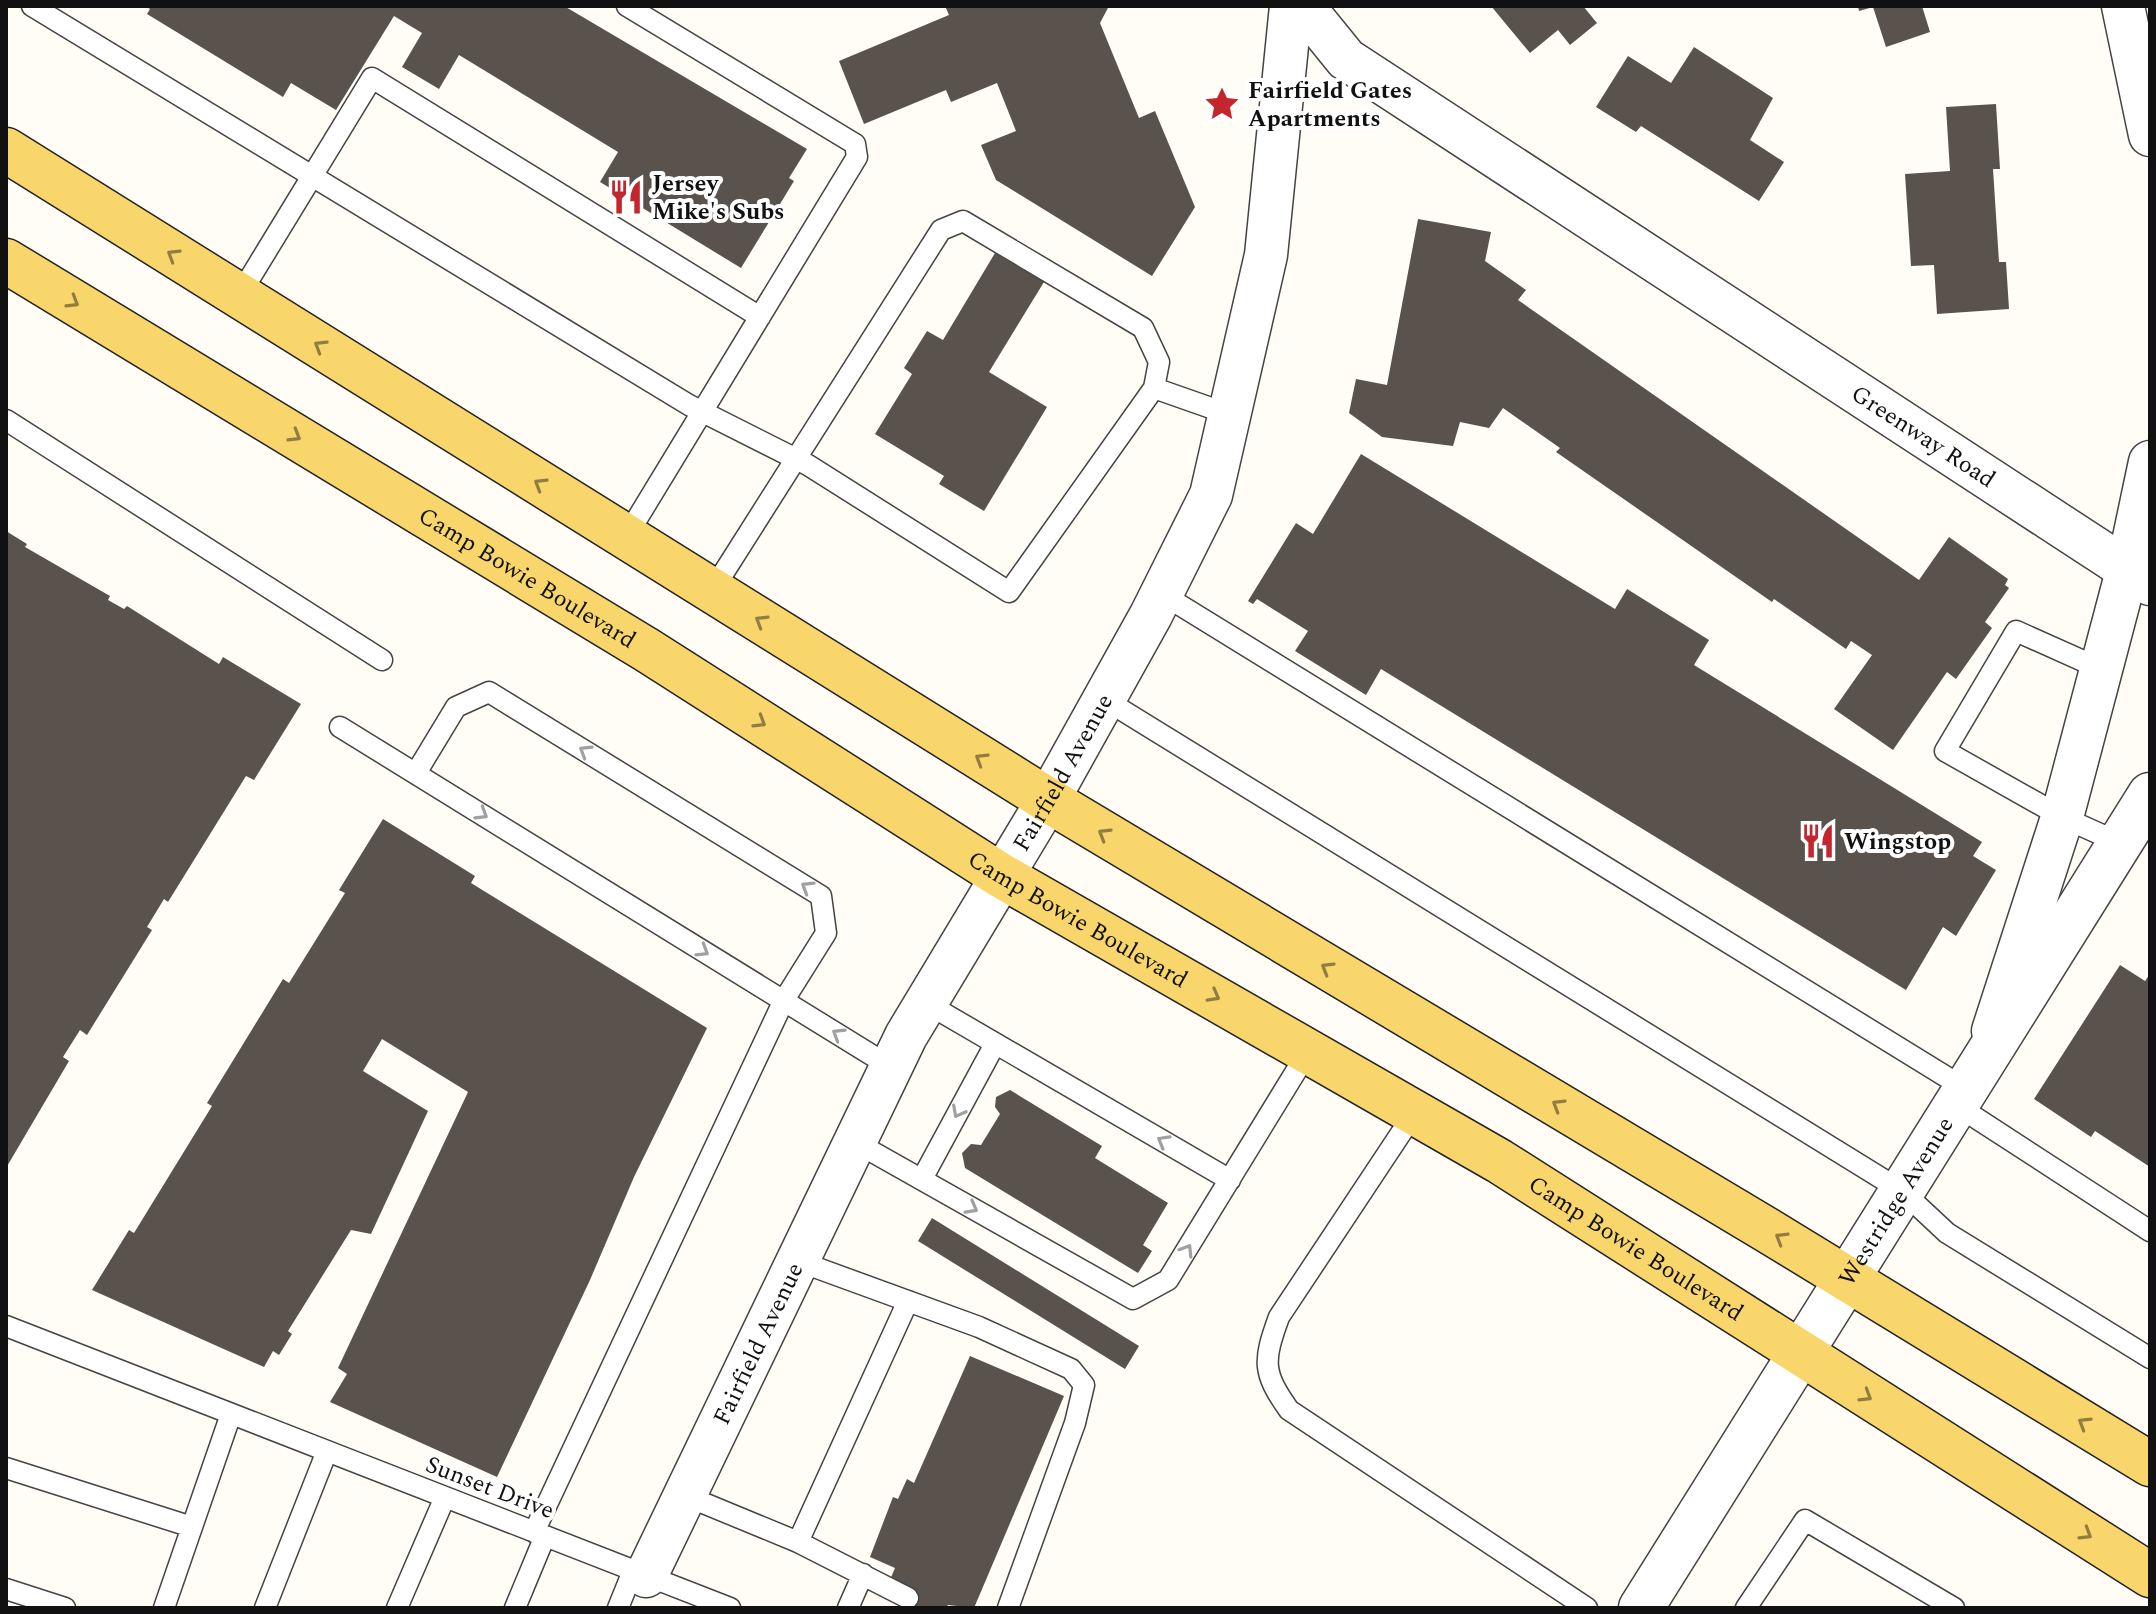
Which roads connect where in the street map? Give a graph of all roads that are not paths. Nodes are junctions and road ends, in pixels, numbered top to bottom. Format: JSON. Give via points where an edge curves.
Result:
{"nodes":[{"id":1,"x":32,"y":6,"type":"edge"},
{"id":2,"x":627,"y":6,"type":"edge"},
{"id":3,"x":1291,"y":6,"type":"edge"},
{"id":4,"x":1303,"y":6,"type":"edge"},
{"id":5,"x":2123,"y":6,"type":"edge"},
{"id":6,"x":2150,"y":135,"type":"edge"},
{"id":7,"x":6,"y":150,"type":"edge"},
{"id":8,"x":310,"y":175,"type":"junction"},
{"id":9,"x":6,"y":261,"type":"edge"},
{"id":10,"x":239,"y":296,"type":"junction"},
{"id":11,"x":760,"y":317,"type":"junction"},
{"id":12,"x":1154,"y":388,"type":"junction"},
{"id":13,"x":702,"y":412,"type":"junction"},
{"id":14,"x":1231,"y":415,"type":"junction"},
{"id":15,"x":6,"y":420,"type":"edge"},
{"id":16,"x":796,"y":458,"type":"junction"},
{"id":17,"x":2150,"y":462,"type":"edge"},
{"id":18,"x":626,"y":537,"type":"junction"},
{"id":19,"x":2138,"y":577,"type":"edge"},
{"id":20,"x":712,"y":591,"type":"junction"},
{"id":21,"x":1162,"y":594,"type":"junction"},
{"id":22,"x":382,"y":660,"type":"dead end"},
{"id":23,"x":2101,"y":669,"type":"junction"},
{"id":24,"x":1104,"y":699,"type":"junction"},
{"id":25,"x":340,"y":727,"type":"dead end"},
{"id":26,"x":416,"y":773,"type":"junction"},
{"id":27,"x":2150,"y":795,"type":"edge"},
{"id":28,"x":1048,"y":800,"type":"junction"},
{"id":29,"x":2062,"y":817,"type":"junction"},
{"id":30,"x":2120,"y":843,"type":"junction"},
{"id":31,"x":1000,"y":875,"type":"junction"},
{"id":32,"x":784,"y":1000,"type":"junction"},
{"id":33,"x":926,"y":1003,"type":"junction"},
{"id":34,"x":995,"y":1044,"type":"junction"},
{"id":35,"x":1309,"y":1050,"type":"junction"},
{"id":36,"x":891,"y":1067,"type":"junction"},
{"id":37,"x":1968,"y":1086,"type":"junction"},
{"id":38,"x":1415,"y":1112,"type":"junction"},
{"id":39,"x":855,"y":1142,"type":"junction"},
{"id":40,"x":922,"y":1179,"type":"junction"},
{"id":41,"x":1230,"y":1180,"type":"junction"},
{"id":42,"x":1902,"y":1191,"type":"junction"},
{"id":43,"x":2150,"y":1231,"type":"edge"},
{"id":44,"x":798,"y":1261,"type":"junction"},
{"id":45,"x":1848,"y":1279,"type":"junction"},
{"id":46,"x":908,"y":1301,"type":"junction"},
{"id":47,"x":6,"y":1326,"type":"edge"},
{"id":48,"x":1800,"y":1354,"type":"junction"},
{"id":49,"x":2150,"y":1358,"type":"edge"},
{"id":50,"x":231,"y":1414,"type":"junction"},
{"id":51,"x":327,"y":1451,"type":"junction"},
{"id":52,"x":2150,"y":1464,"type":"edge"},
{"id":53,"x":6,"y":1468,"type":"edge"},
{"id":54,"x":684,"y":1495,"type":"junction"},
{"id":55,"x":445,"y":1497,"type":"junction"},
{"id":56,"x":192,"y":1527,"type":"junction"},
{"id":57,"x":539,"y":1534,"type":"junction"},
{"id":58,"x":798,"y":1542,"type":"junction"},
{"id":59,"x":639,"y":1573,"type":"junction"},
{"id":60,"x":863,"y":1574,"type":"junction"},
{"id":61,"x":2150,"y":1575,"type":"edge"},
{"id":62,"x":6,"y":1589,"type":"edge"},
{"id":63,"x":908,"y":1598,"type":"dead end"},
{"id":64,"x":1652,"y":1604,"type":"edge"},
{"id":65,"x":65,"y":1608,"type":"edge"},
{"id":66,"x":164,"y":1608,"type":"edge"},
{"id":67,"x":265,"y":1608,"type":"edge"},
{"id":68,"x":397,"y":1608,"type":"edge"},
{"id":69,"x":515,"y":1608,"type":"edge"},
{"id":70,"x":618,"y":1608,"type":"edge"},
{"id":71,"x":730,"y":1608,"type":"edge"},
{"id":72,"x":848,"y":1608,"type":"edge"},
{"id":73,"x":1008,"y":1608,"type":"edge"},
{"id":74,"x":1587,"y":1608,"type":"edge"},
{"id":75,"x":1746,"y":1608,"type":"edge"},
{"id":76,"x":1954,"y":1608,"type":"edge"}],
"edges":[{"from":1,"to":8,"type":"lane"},
{"from":2,"to":11,"type":"lane","via":[[855,144],[857,157]]},
{"from":3,"to":14,"type":"street","name":"Fairfield Avenue","via":[[1266,255]]},
{"from":4,"to":19,"type":"street","name":"Greenway Road","via":[[1346,59]]},
{"from":5,"to":6,"type":"street"},
{"from":10,"to":7,"type":"main road","one_way":true},
{"from":8,"to":10,"type":"lane"},
{"from":8,"to":11,"type":"lane","via":[[372,78]]},
{"from":8,"to":13,"type":"lane"},
{"from":9,"to":31,"type":"main road","name":"Camp Bowie Boulevard","one_way":true,"via":[[647,650]]},
{"from":18,"to":10,"type":"main road","one_way":true},
{"from":11,"to":13,"type":"lane"},
{"from":12,"to":14,"type":"lane"},
{"from":12,"to":16,"type":"lane","via":[[1009,592]]},
{"from":12,"to":16,"type":"lane","via":[[1159,362],[1143,328],[963,221],[941,230]]},
{"from":13,"to":16,"type":"lane"},
{"from":13,"to":18,"type":"lane"},
{"from":14,"to":21,"type":"street","name":"Fairfield Avenue","via":[[1211,495]]},
{"from":15,"to":22,"type":"lane"},
{"from":16,"to":20,"type":"lane"},
{"from":17,"to":19,"type":"street"},
{"from":18,"to":20,"type":"main road"},
{"from":19,"to":23,"type":"street"},
{"from":28,"to":20,"type":"main road","one_way":true},
{"from":21,"to":24,"type":"street","name":"Fairfield Avenue"},
{"from":21,"to":37,"type":"lane"},
{"from":23,"to":29,"type":"street"},
{"from":23,"to":29,"type":"lane","via":[[2016,631],[1945,751]]},
{"from":24,"to":28,"type":"street","name":"Fairfield Avenue"},
{"from":24,"to":42,"type":"lane"},
{"from":25,"to":26,"type":"lane"},
{"from":26,"to":32,"type":"lane","one_way":true},
{"from":32,"to":26,"type":"lane","one_way":true,"via":[[826,933],[821,896],[489,692],[456,707]]},
{"from":27,"to":30,"type":"street","name":"Westridge Avenue"},
{"from":28,"to":31,"type":"street","name":"Fairfield Avenue"},
{"from":45,"to":28,"type":"main road","one_way":true},
{"from":29,"to":30,"type":"lane"},
{"from":29,"to":37,"type":"street"},
{"from":30,"to":37,"type":"street","name":"Westridge Avenue"},
{"from":31,"to":33,"type":"street","name":"Fairfield Avenue"},
{"from":31,"to":35,"type":"main road","name":"Camp Bowie Boulevard","one_way":true},
{"from":36,"to":32,"type":"lane","one_way":true},
{"from":32,"to":57,"type":"lane"},
{"from":33,"to":34,"type":"lane"},
{"from":33,"to":36,"type":"street","name":"Fairfield Avenue"},
{"from":34,"to":40,"type":"lane","one_way":true},
{"from":41,"to":34,"type":"lane","one_way":true},
{"from":35,"to":38,"type":"main road","name":"Camp Bowie Boulevard"},
{"from":35,"to":41,"type":"lane"},
{"from":36,"to":39,"type":"street","name":"Fairfield Avenue"},
{"from":37,"to":42,"type":"street","name":"Westridge Avenue"},
{"from":37,"to":43,"type":"lane"},
{"from":38,"to":48,"type":"main road","name":"Camp Bowie Boulevard"},
{"from":38,"to":74,"type":"lane","via":[[1279,1317],[1266,1352],[1268,1380],[1289,1410]]},
{"from":39,"to":40,"type":"lane"},
{"from":39,"to":44,"type":"street","name":"Fairfield Avenue"},
{"from":40,"to":41,"type":"lane","one_way":true,"via":[[1133,1299],[1168,1280]]},
{"from":42,"to":45,"type":"street","name":"Westridge Avenue"},
{"from":42,"to":49,"type":"lane","via":[[1947,1233]]},
{"from":44,"to":46,"type":"lane"},
{"from":44,"to":54,"type":"street","name":"Fairfield Avenue"},
{"from":45,"to":48,"type":"street","name":"Westridge Avenue"},
{"from":52,"to":45,"type":"main road","one_way":true},
{"from":46,"to":58,"type":"lane"},
{"from":46,"to":73,"type":"lane","via":[[1071,1369],[1084,1385]]},
{"from":47,"to":50,"type":"lane","name":"Sunset Drive"},
{"from":48,"to":61,"type":"main road","name":"Camp Bowie Boulevard","one_way":true},
{"from":48,"to":64,"type":"street","name":"Westridge Avenue"},
{"from":50,"to":51,"type":"lane","name":"Sunset Drive"},
{"from":50,"to":56,"type":"lane"},
{"from":51,"to":55,"type":"lane","name":"Sunset Drive"},
{"from":51,"to":67,"type":"lane"},
{"from":53,"to":56,"type":"lane"},
{"from":54,"to":58,"type":"lane"},
{"from":54,"to":59,"type":"street","name":"Fairfield Avenue"},
{"from":55,"to":57,"type":"lane","name":"Sunset Drive"},
{"from":55,"to":68,"type":"lane"},
{"from":56,"to":66,"type":"lane"},
{"from":57,"to":59,"type":"lane","name":"Sunset Drive"},
{"from":57,"to":69,"type":"lane"},
{"from":58,"to":60,"type":"lane"},
{"from":59,"to":70,"type":"lane"},
{"from":59,"to":71,"type":"lane","name":"Sunset Drive"},
{"from":60,"to":63,"type":"lane"},
{"from":60,"to":72,"type":"lane"},
{"from":62,"to":65,"type":"lane"},
{"from":75,"to":76,"type":"lane","via":[[1805,1520]]}]}
